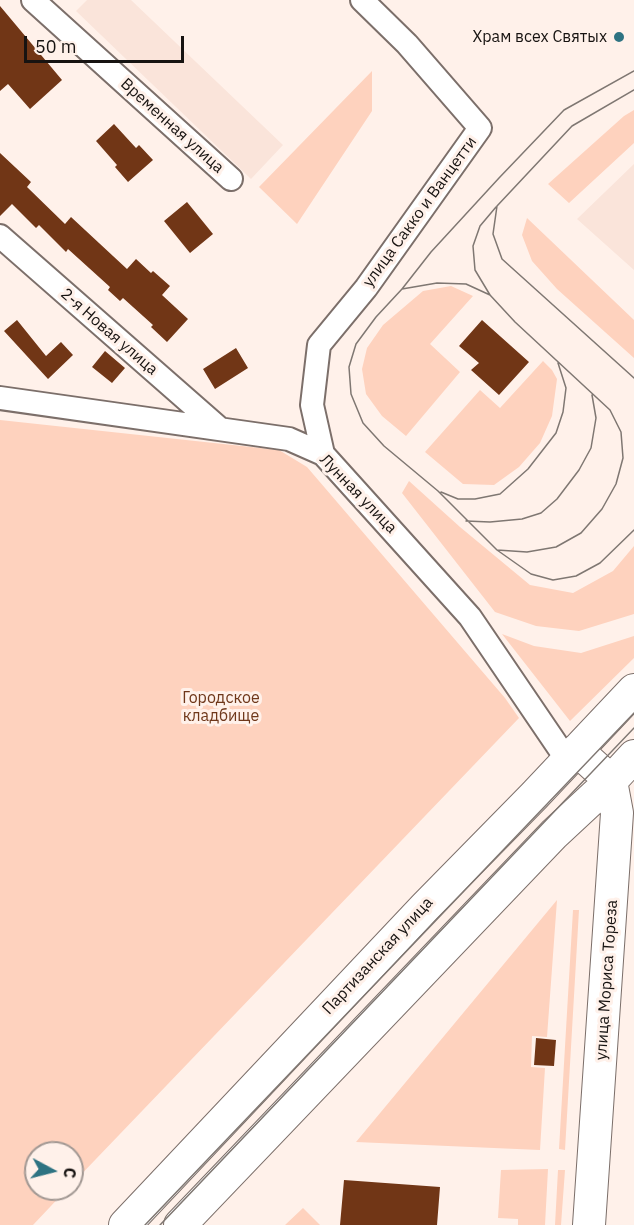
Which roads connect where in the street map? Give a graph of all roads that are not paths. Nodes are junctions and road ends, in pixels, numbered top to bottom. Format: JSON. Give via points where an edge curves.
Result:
{"nodes":[{"id":1,"x":33,"y":0,"type":"edge"},
{"id":2,"x":362,"y":0,"type":"edge"},
{"id":3,"x":231,"y":179,"type":"dead end"},
{"id":4,"x":0,"y":236,"type":"edge"},
{"id":5,"x":0,"y":398,"type":"edge"},
{"id":6,"x":219,"y":428,"type":"junction"},
{"id":7,"x":323,"y":454,"type":"junction"},
{"id":8,"x":634,"y":690,"type":"edge"},
{"id":9,"x":577,"y":750,"type":"junction"},
{"id":10,"x":634,"y":756,"type":"edge"},
{"id":11,"x":611,"y":781,"type":"junction"},
{"id":12,"x":125,"y":1225,"type":"edge"},
{"id":13,"x":180,"y":1225,"type":"edge"},
{"id":14,"x":589,"y":1225,"type":"edge"}],
"edges":[{"from":1,"to":3,"type":"street","name":"Временная улица"},
{"from":2,"to":7,"type":"street","name":"улица Сакко и Ванцетти","via":[[407,44],[480,128],[366,288],[319,345],[312,405]]},
{"from":4,"to":6,"type":"street","name":"2-я Новая улица"},
{"from":5,"to":6,"type":"street","name":"Лунная улица"},
{"from":6,"to":7,"type":"street","name":"Лунная улица","via":[[289,439]]},
{"from":7,"to":9,"type":"street","name":"Лунная улица","via":[[470,617],[561,751]]},
{"from":8,"to":9,"type":"street","name":"Партизанская улица"},
{"from":9,"to":11,"type":"street"},
{"from":9,"to":12,"type":"street","name":"Партизанская улица"},
{"from":10,"to":11,"type":"street"},
{"from":11,"to":13,"type":"street","via":[[554,834]]},
{"from":11,"to":14,"type":"street","name":"улица Мориса Тореза","via":[[617,813]]}]}
